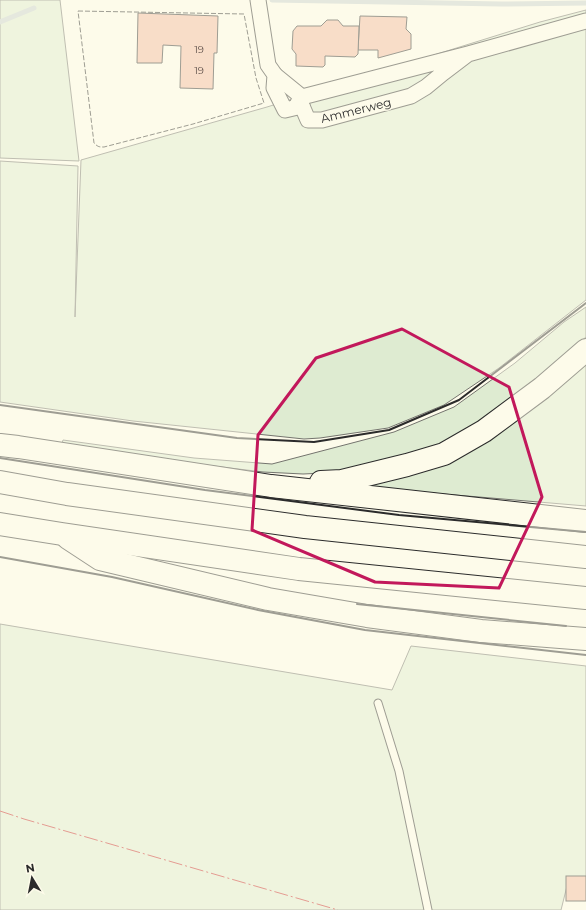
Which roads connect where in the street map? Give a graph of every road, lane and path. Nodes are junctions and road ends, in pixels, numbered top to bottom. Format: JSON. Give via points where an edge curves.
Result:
{"nodes":[{"id":1,"x":258,"y":0,"type":"edge"},
{"id":2,"x":586,"y":21,"type":"edge"},
{"id":3,"x":468,"y":54,"type":"junction"},
{"id":4,"x":275,"y":75,"type":"junction"},
{"id":5,"x":302,"y":101,"type":"junction"},
{"id":6,"x":586,"y":350,"type":"edge"},
{"id":7,"x":0,"y":445,"type":"edge"},
{"id":8,"x":0,"y":482,"type":"edge"},
{"id":9,"x":271,"y":486,"type":"junction"},
{"id":10,"x":586,"y":520,"type":"edge"},
{"id":11,"x":0,"y":524,"type":"edge"},
{"id":12,"x":62,"y":534,"type":"junction"},
{"id":13,"x":586,"y":557,"type":"edge"},
{"id":14,"x":586,"y":598,"type":"edge"},
{"id":15,"x":586,"y":639,"type":"edge"},
{"id":16,"x":378,"y":703,"type":"dead end"},
{"id":17,"x":428,"y":910,"type":"edge"}],
"edges":[{"from":1,"to":4,"type":"street","via":[[268,65]]},
{"from":2,"to":3,"type":"street","name":"Ammerweg"},
{"from":3,"to":5,"type":"street","name":"Ammerweg"},
{"from":3,"to":5,"type":"street","name":"Ammerweg","via":[[411,96],[322,120],[308,120]]},
{"from":4,"to":5,"type":"street"},
{"from":4,"to":5,"type":"street","via":[[274,88],[285,110]]},
{"from":6,"to":9,"type":"highway","via":[[542,388],[484,431],[444,454],[342,481]]},
{"from":7,"to":9,"type":"highway"},
{"from":8,"to":13,"type":"highway","via":[[67,494],[305,527]]},
{"from":9,"to":10,"type":"highway"},
{"from":11,"to":12,"type":"highway"},
{"from":12,"to":14,"type":"highway","via":[[299,569]]},
{"from":12,"to":15,"type":"highway","via":[[100,559],[268,599],[367,616],[480,631]]},
{"from":16,"to":17,"type":"lane","via":[[398,771]]}]}
